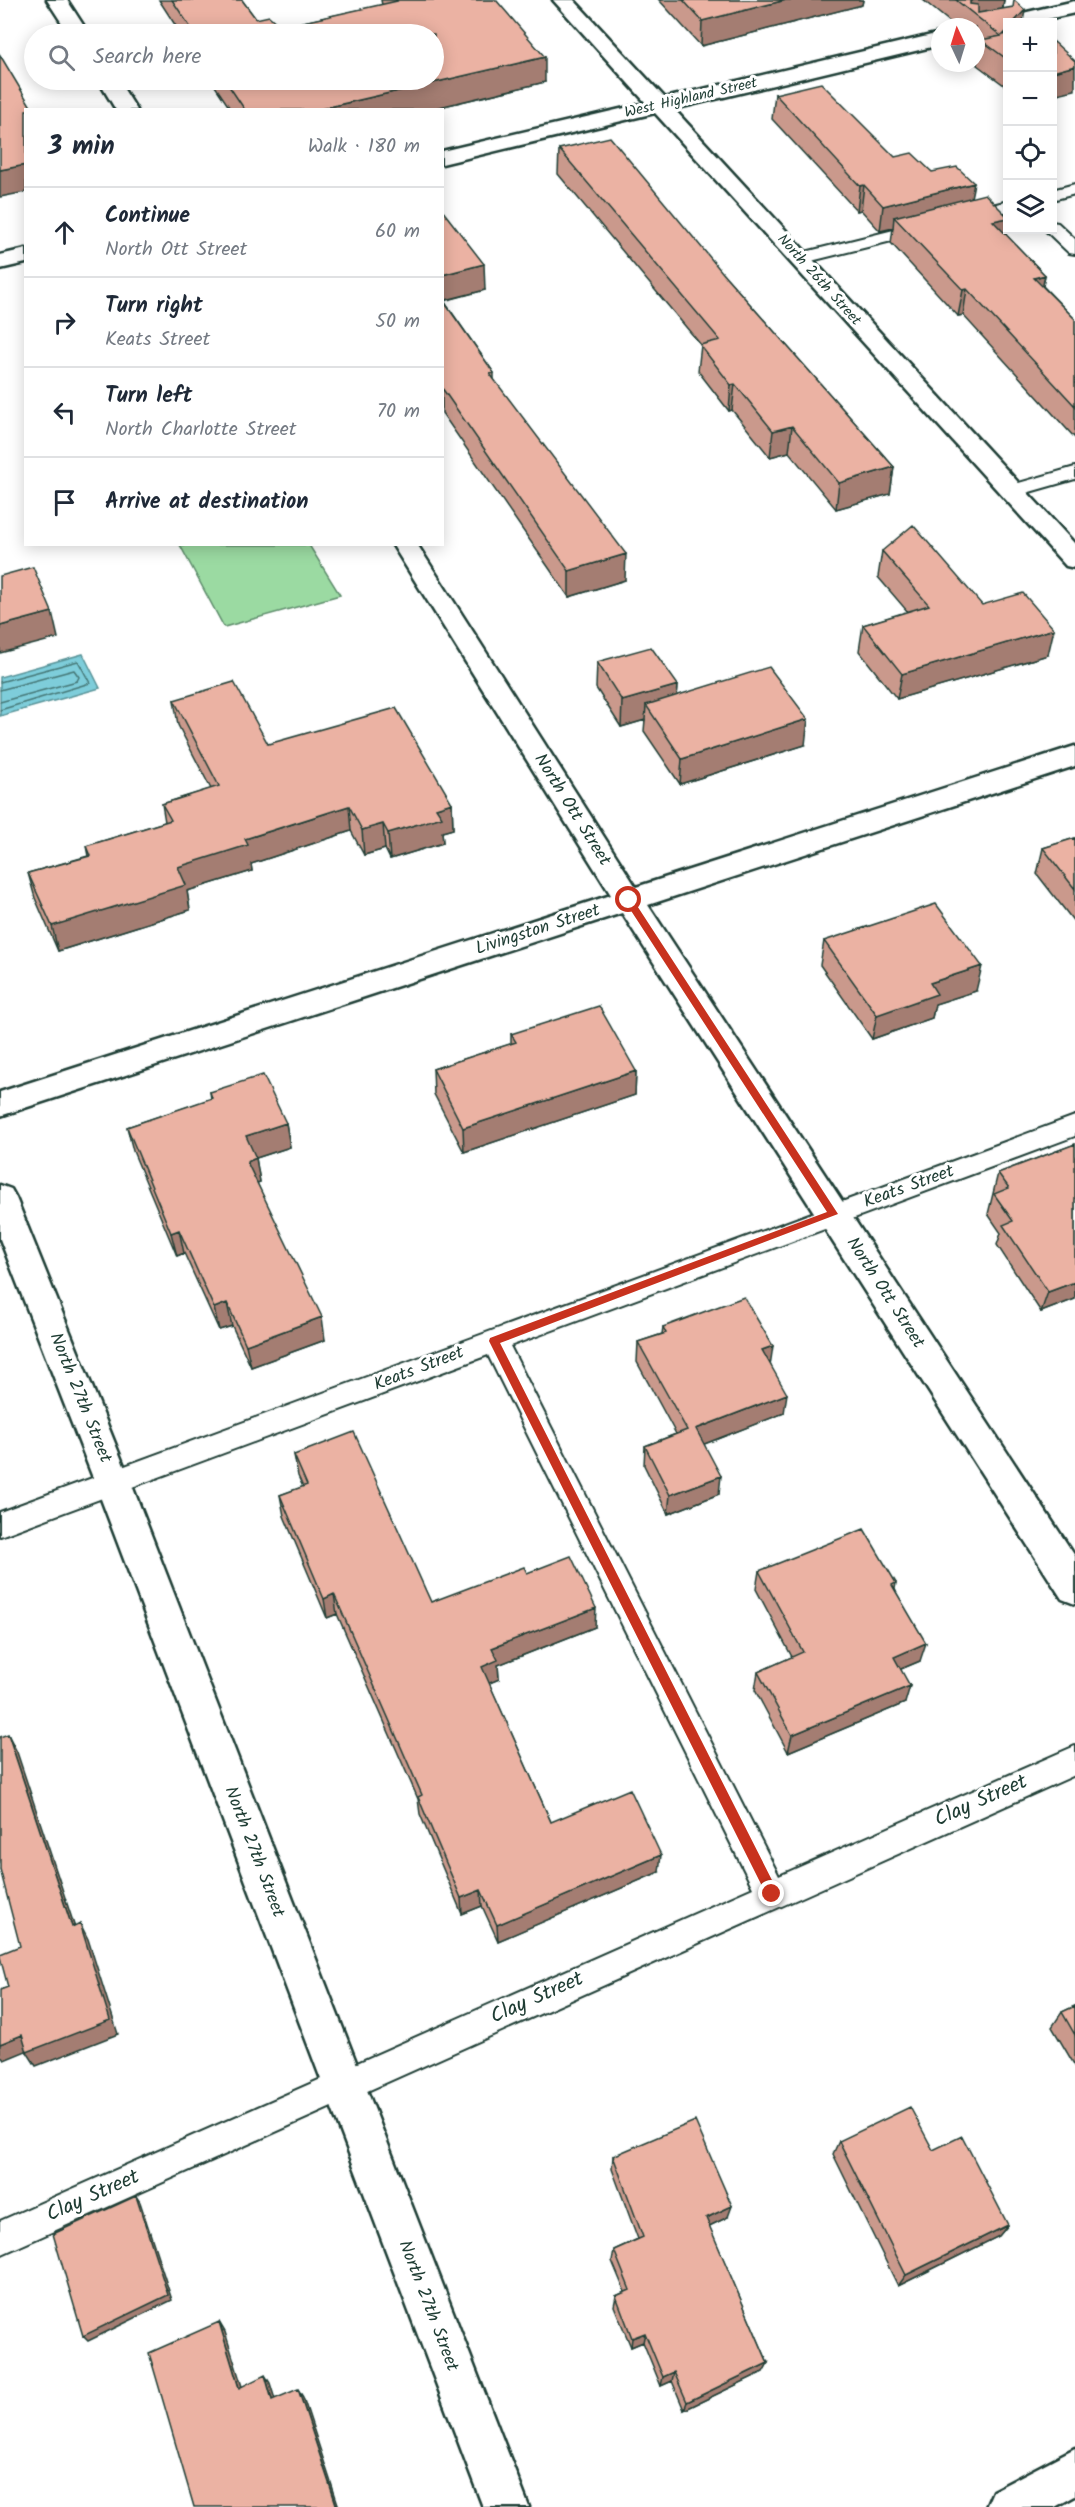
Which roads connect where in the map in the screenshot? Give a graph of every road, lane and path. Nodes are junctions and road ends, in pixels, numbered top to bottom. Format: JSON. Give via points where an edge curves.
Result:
{"nodes":[{"id":1,"x":57,"y":0,"type":"edge"},
{"id":2,"x":563,"y":0,"type":"edge"},
{"id":3,"x":1071,"y":0,"type":"edge"},
{"id":4,"x":1075,"y":5,"type":"edge"},
{"id":5,"x":1027,"y":18,"type":"edge"},
{"id":6,"x":73,"y":24,"type":"edge"},
{"id":7,"x":1003,"y":24,"type":"edge"},
{"id":8,"x":987,"y":28,"type":"edge"},
{"id":9,"x":931,"y":41,"type":"edge"},
{"id":10,"x":114,"y":90,"type":"edge"},
{"id":11,"x":660,"y":105,"type":"junction"},
{"id":12,"x":126,"y":108,"type":"edge"},
{"id":13,"x":444,"y":158,"type":"edge"},
{"id":14,"x":1075,"y":189,"type":"edge"},
{"id":15,"x":1057,"y":194,"type":"edge"},
{"id":16,"x":1003,"y":207,"type":"edge"},
{"id":17,"x":1057,"y":231,"type":"edge"},
{"id":18,"x":1075,"y":249,"type":"edge"},
{"id":19,"x":24,"y":256,"type":"edge"},
{"id":20,"x":799,"y":259,"type":"junction"},
{"id":21,"x":0,"y":262,"type":"edge"},
{"id":22,"x":1075,"y":473,"type":"edge"},
{"id":23,"x":1012,"y":491,"type":"junction"},
{"id":24,"x":405,"y":546,"type":"edge"},
{"id":25,"x":1075,"y":560,"type":"edge"},
{"id":26,"x":1075,"y":756,"type":"edge"},
{"id":27,"x":629,"y":900,"type":"junction"},
{"id":28,"x":0,"y":1104,"type":"edge"},
{"id":29,"x":1075,"y":1126,"type":"edge"},
{"id":30,"x":0,"y":1198,"type":"edge"},
{"id":31,"x":833,"y":1214,"type":"junction"},
{"id":32,"x":494,"y":1341,"type":"junction"},
{"id":33,"x":113,"y":1483,"type":"junction"},
{"id":34,"x":0,"y":1524,"type":"edge"},
{"id":35,"x":1075,"y":1587,"type":"edge"},
{"id":36,"x":1075,"y":1760,"type":"edge"},
{"id":37,"x":772,"y":1894,"type":"junction"},
{"id":38,"x":343,"y":2084,"type":"junction"},
{"id":39,"x":0,"y":2238,"type":"edge"},
{"id":40,"x":1075,"y":2471,"type":"edge"},
{"id":41,"x":506,"y":2507,"type":"edge"},
{"id":42,"x":1009,"y":2507,"type":"edge"}],
"edges":[{"from":1,"to":6,"type":"street"},
{"from":2,"to":11,"type":"street","name":"North 26th Street"},
{"from":3,"to":4,"type":"street"},
{"from":4,"to":5,"type":"street"},
{"from":7,"to":8,"type":"street"},
{"from":9,"to":11,"type":"street","name":"West Highland Street"},
{"from":10,"to":12,"type":"street"},
{"from":11,"to":13,"type":"street","name":"West Highland Street"},
{"from":11,"to":20,"type":"street","name":"North 26th Street"},
{"from":14,"to":15,"type":"lane"},
{"from":16,"to":20,"type":"lane"},
{"from":17,"to":18,"type":"lane"},
{"from":19,"to":21,"type":"street"},
{"from":20,"to":23,"type":"street","name":"North 26th Street"},
{"from":22,"to":23,"type":"lane"},
{"from":23,"to":25,"type":"street","name":"North 26th Street"},
{"from":24,"to":27,"type":"street","name":"North Ott Street"},
{"from":26,"to":27,"type":"street","name":"Livingston Street"},
{"from":27,"to":28,"type":"street","name":"Livingston Street"},
{"from":27,"to":31,"type":"street","name":"North Ott Street"},
{"from":29,"to":31,"type":"lane","name":"Keats Street"},
{"from":30,"to":33,"type":"street","name":"North 27th Street"},
{"from":31,"to":32,"type":"lane","name":"Keats Street"},
{"from":31,"to":35,"type":"street","name":"North Ott Street"},
{"from":32,"to":33,"type":"lane","name":"Keats Street"},
{"from":32,"to":37,"type":"lane"},
{"from":33,"to":34,"type":"lane","name":"Keats Street"},
{"from":33,"to":38,"type":"street","name":"North 27th Street"},
{"from":36,"to":37,"type":"lane","name":"Clay Street"},
{"from":37,"to":38,"type":"lane","name":"Clay Street"},
{"from":38,"to":39,"type":"lane","name":"Clay Street"},
{"from":38,"to":41,"type":"street","name":"North 27th Street"},
{"from":40,"to":42,"type":"street"}]}
